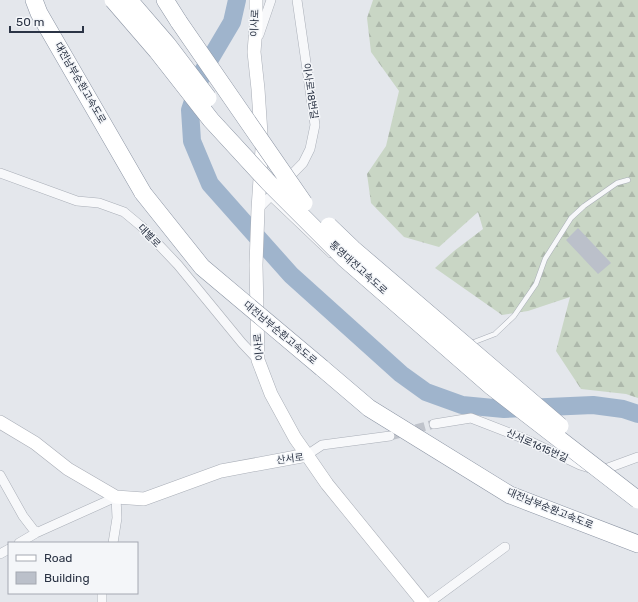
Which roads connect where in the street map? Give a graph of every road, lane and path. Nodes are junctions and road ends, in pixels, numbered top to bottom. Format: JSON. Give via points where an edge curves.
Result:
{"nodes":[{"id":1,"x":34,"y":0,"type":"edge"},
{"id":2,"x":113,"y":0,"type":"edge"},
{"id":3,"x":129,"y":0,"type":"edge"},
{"id":4,"x":165,"y":0,"type":"edge"},
{"id":5,"x":256,"y":0,"type":"edge"},
{"id":6,"x":271,"y":0,"type":"edge"},
{"id":7,"x":297,"y":0,"type":"edge"},
{"id":8,"x":254,"y":52,"type":"junction"},
{"id":9,"x":0,"y":173,"type":"edge"},
{"id":10,"x":628,"y":180,"type":"dead end"},
{"id":11,"x":269,"y":197,"type":"junction"},
{"id":12,"x":304,"y":203,"type":"junction"},
{"id":13,"x":258,"y":211,"type":"junction"},
{"id":14,"x":332,"y":257,"type":"dead end"},
{"id":15,"x":435,"y":345,"type":"dead end"},
{"id":16,"x":461,"y":348,"type":"dead end"},
{"id":17,"x":454,"y":351,"type":"dead end"},
{"id":18,"x":258,"y":360,"type":"junction"},
{"id":19,"x":0,"y":422,"type":"edge"},
{"id":20,"x":434,"y":424,"type":"tunnel mouth"},
{"id":21,"x":390,"y":436,"type":"tunnel mouth"},
{"id":22,"x":307,"y":455,"type":"junction"},
{"id":23,"x":638,"y":457,"type":"edge"},
{"id":24,"x":0,"y":475,"type":"edge"},
{"id":25,"x":638,"y":487,"type":"edge"},
{"id":26,"x":116,"y":497,"type":"junction"},
{"id":27,"x":638,"y":500,"type":"edge"},
{"id":28,"x":36,"y":533,"type":"junction"},
{"id":29,"x":21,"y":542,"type":"edge"},
{"id":30,"x":113,"y":542,"type":"edge"},
{"id":31,"x":638,"y":544,"type":"edge"},
{"id":32,"x":505,"y":547,"type":"dead end"},
{"id":33,"x":424,"y":602,"type":"edge"},
{"id":34,"x":430,"y":602,"type":"edge"}],
"edges":[{"from":1,"to":31,"type":"highway","name":"대전남부순환고속도로","bridge":true,"via":[[39,13],[143,192],[202,267],[370,408],[510,495]]},
{"from":2,"to":27,"type":"highway","name":"통영대전고속도로","bridge":true,"via":[[211,120],[344,258],[492,386]]},
{"from":3,"to":12,"type":"highway","name":"통영대전고속도로","bridge":true,"via":[[167,44],[219,112],[276,176]]},
{"from":4,"to":12,"type":"highway","bridge":true},
{"from":5,"to":8,"type":"street","name":"이사로"},
{"from":6,"to":8,"type":"street"},
{"from":7,"to":11,"type":"street","name":"이사로18번길","via":[[315,125],[310,149],[302,163]]},
{"from":8,"to":13,"type":"street","name":"이사로","via":[[262,149]]},
{"from":9,"to":18,"type":"street","name":"대별로","via":[[77,200],[99,203],[124,212],[178,265]]},
{"from":10,"to":16,"type":"lane","via":[[616,183],[571,218],[545,259],[536,284],[514,316],[495,334]]},
{"from":11,"to":13,"type":"street","name":"이사로18번길"},
{"from":11,"to":14,"type":"lane"},
{"from":12,"to":25,"type":"highway","name":"통영대전고속도로","bridge":true,"via":[[353,249],[504,378]]},
{"from":13,"to":18,"type":"street","name":"이사로"},
{"from":15,"to":17,"type":"lane","via":[[448,354]]},
{"from":18,"to":22,"type":"street","name":"이사로","via":[[271,394]]},
{"from":19,"to":26,"type":"street","name":"산서로","via":[[35,443],[68,469]]},
{"from":20,"to":23,"type":"street","name":"산서로1615번길","via":[[471,418],[596,470]]},
{"from":21,"to":22,"type":"street","via":[[322,445]]},
{"from":22,"to":26,"type":"street","name":"산서로","via":[[221,471],[144,499]]},
{"from":22,"to":33,"type":"street","name":"산서로","via":[[327,484]]},
{"from":24,"to":28,"type":"street","via":[[23,516]]},
{"from":26,"to":28,"type":"street","name":"산서로"},
{"from":26,"to":30,"type":"street"},
{"from":28,"to":29,"type":"street","name":"산서로"},
{"from":32,"to":34,"type":"street"}]}
